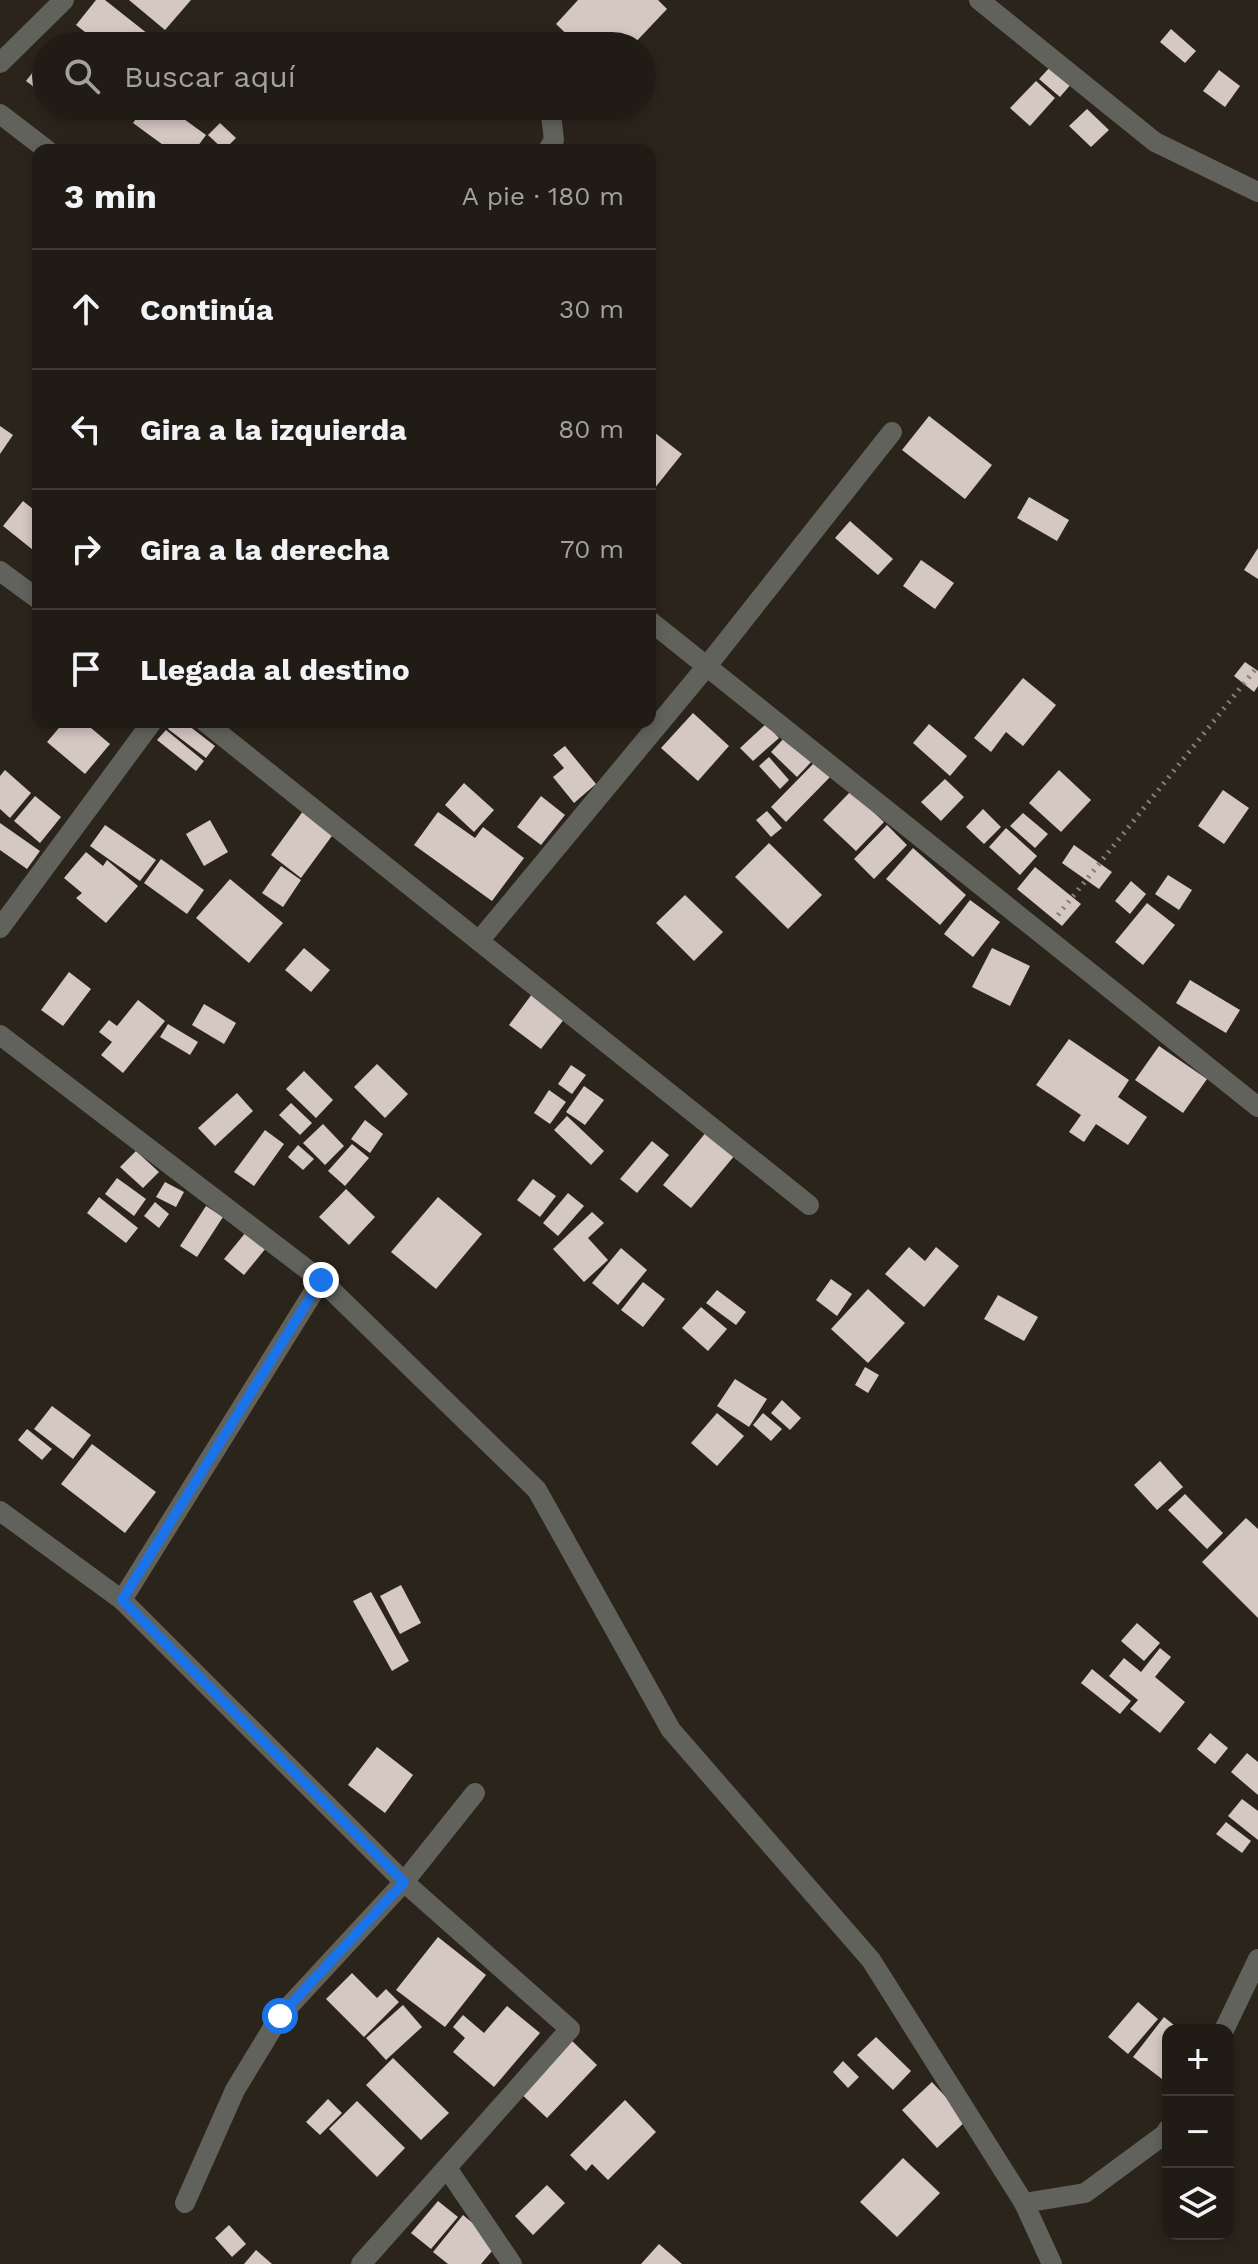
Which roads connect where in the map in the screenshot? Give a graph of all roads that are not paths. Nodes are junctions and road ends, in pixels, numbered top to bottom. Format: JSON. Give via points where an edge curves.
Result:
{"nodes":[{"id":1,"x":64,"y":0,"type":"edge"},
{"id":2,"x":979,"y":0,"type":"edge"},
{"id":3,"x":0,"y":63,"type":"edge"},
{"id":4,"x":0,"y":114,"type":"edge"},
{"id":5,"x":552,"y":120,"type":"edge"},
{"id":6,"x":39,"y":144,"type":"edge"},
{"id":7,"x":552,"y":144,"type":"edge"},
{"id":8,"x":1258,"y":192,"type":"edge"},
{"id":9,"x":892,"y":432,"type":"dead end"},
{"id":10,"x":0,"y":571,"type":"edge"},
{"id":11,"x":32,"y":595,"type":"edge"},
{"id":12,"x":656,"y":626,"type":"edge"},
{"id":13,"x":707,"y":666,"type":"junction"},
{"id":14,"x":148,"y":728,"type":"edge"},
{"id":15,"x":213,"y":728,"type":"edge"},
{"id":16,"x":656,"y":728,"type":"edge"},
{"id":17,"x":656,"y":728,"type":"edge"},
{"id":18,"x":0,"y":928,"type":"edge"},
{"id":19,"x":479,"y":941,"type":"junction"},
{"id":20,"x":0,"y":1035,"type":"edge"},
{"id":21,"x":1258,"y":1107,"type":"edge"},
{"id":22,"x":809,"y":1205,"type":"dead end"},
{"id":23,"x":321,"y":1280,"type":"junction"},
{"id":24,"x":0,"y":1511,"type":"edge"},
{"id":25,"x":122,"y":1600,"type":"junction"},
{"id":26,"x":475,"y":1793,"type":"dead end"},
{"id":27,"x":404,"y":1882,"type":"junction"},
{"id":28,"x":1258,"y":1959,"type":"edge"},
{"id":29,"x":1227,"y":2024,"type":"edge"},
{"id":30,"x":1162,"y":2136,"type":"edge"},
{"id":31,"x":447,"y":2168,"type":"junction"},
{"id":32,"x":185,"y":2203,"type":"dead end"},
{"id":33,"x":1024,"y":2203,"type":"junction"},
{"id":34,"x":361,"y":2264,"type":"edge"},
{"id":35,"x":512,"y":2264,"type":"edge"},
{"id":36,"x":1052,"y":2264,"type":"edge"}],
"edges":[{"from":1,"to":3,"type":"street"},
{"from":2,"to":8,"type":"street","via":[[1155,142]]},
{"from":4,"to":6,"type":"street"},
{"from":5,"to":7,"type":"street"},
{"from":9,"to":13,"type":"street"},
{"from":10,"to":11,"type":"street"},
{"from":12,"to":13,"type":"street"},
{"from":13,"to":17,"type":"street"},
{"from":13,"to":21,"type":"street"},
{"from":14,"to":18,"type":"street"},
{"from":15,"to":19,"type":"street"},
{"from":16,"to":19,"type":"street"},
{"from":19,"to":22,"type":"street"},
{"from":20,"to":23,"type":"street"},
{"from":23,"to":25,"type":"street"},
{"from":23,"to":33,"type":"street","via":[[537,1490],[671,1730],[871,1960]]},
{"from":24,"to":25,"type":"street"},
{"from":25,"to":27,"type":"street"},
{"from":26,"to":27,"type":"street"},
{"from":27,"to":31,"type":"street","via":[[570,2029]]},
{"from":27,"to":32,"type":"street","via":[[280,2016],[235,2090]]},
{"from":28,"to":29,"type":"street"},
{"from":30,"to":33,"type":"street","via":[[1085,2193]]},
{"from":31,"to":34,"type":"street"},
{"from":31,"to":35,"type":"street"},
{"from":33,"to":36,"type":"street"}]}
